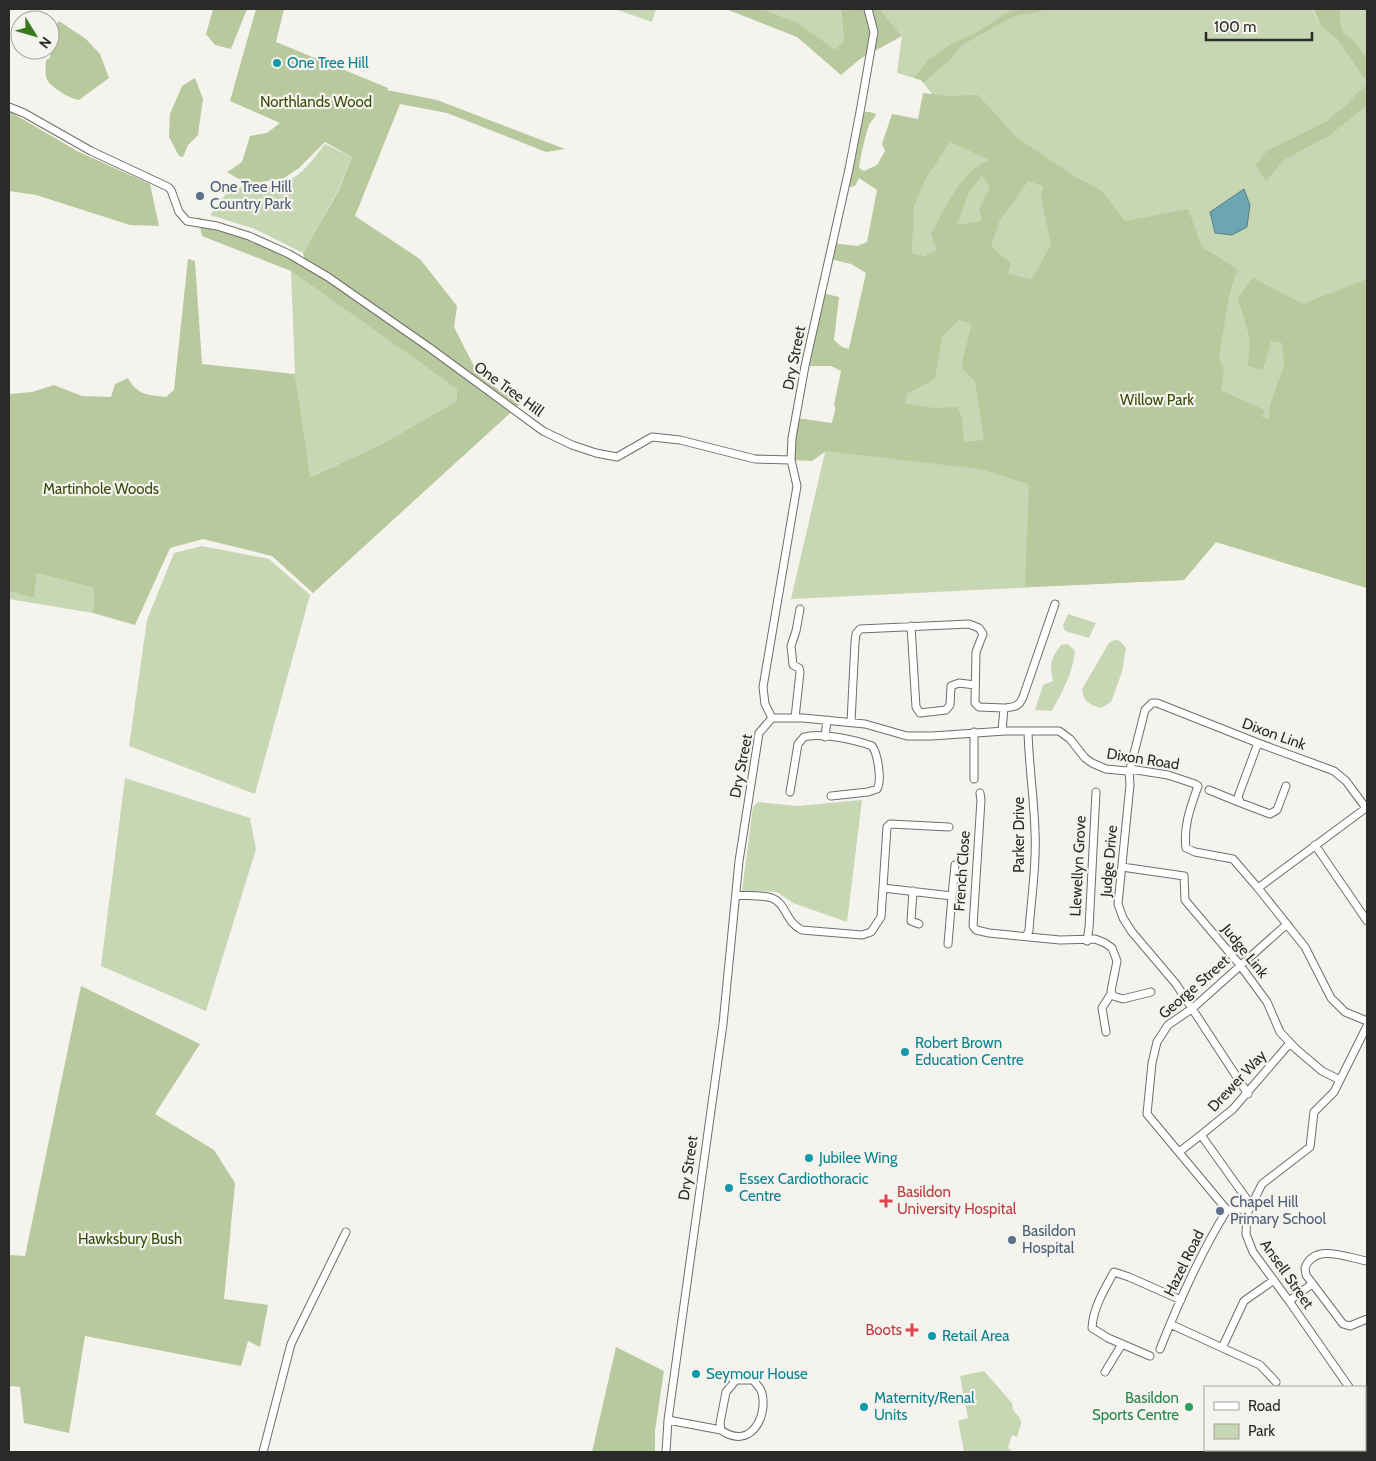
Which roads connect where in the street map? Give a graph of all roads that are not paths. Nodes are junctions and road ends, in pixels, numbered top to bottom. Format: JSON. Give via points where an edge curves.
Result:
{"nodes":[{"id":1,"x":868,"y":9,"type":"edge"},
{"id":2,"x":9,"y":107,"type":"edge"},
{"id":3,"x":791,"y":460,"type":"junction"},
{"id":4,"x":1055,"y":604,"type":"dead end"},
{"id":5,"x":800,"y":609,"type":"dead end"},
{"id":6,"x":911,"y":626,"type":"junction"},
{"id":7,"x":975,"y":685,"type":"junction"},
{"id":8,"x":1004,"y":708,"type":"junction"},
{"id":9,"x":772,"y":718,"type":"junction"},
{"id":10,"x":795,"y":718,"type":"junction"},
{"id":11,"x":827,"y":720,"type":"junction"},
{"id":12,"x":851,"y":722,"type":"junction"},
{"id":13,"x":1002,"y":731,"type":"junction"},
{"id":14,"x":974,"y":732,"type":"junction"},
{"id":15,"x":1028,"y":732,"type":"junction"},
{"id":16,"x":825,"y":737,"type":"junction"},
{"id":17,"x":1258,"y":744,"type":"junction"},
{"id":18,"x":1129,"y":769,"type":"junction"},
{"id":19,"x":974,"y":779,"type":"dead end"},
{"id":20,"x":1286,"y":786,"type":"dead end"},
{"id":21,"x":1209,"y":790,"type":"dead end"},
{"id":22,"x":790,"y":792,"type":"dead end"},
{"id":23,"x":1096,"y":792,"type":"dead end"},
{"id":24,"x":980,"y":793,"type":"dead end"},
{"id":25,"x":831,"y":796,"type":"dead end"},
{"id":26,"x":1241,"y":803,"type":"junction"},
{"id":27,"x":949,"y":826,"type":"dead end"},
{"id":28,"x":1315,"y":845,"type":"junction"},
{"id":29,"x":955,"y":865,"type":"dead end"},
{"id":30,"x":1122,"y":867,"type":"junction"},
{"id":31,"x":883,"y":888,"type":"junction"},
{"id":32,"x":1258,"y":888,"type":"junction"},
{"id":33,"x":913,"y":891,"type":"junction"},
{"id":34,"x":736,"y":895,"type":"junction"},
{"id":35,"x":952,"y":896,"type":"junction"},
{"id":36,"x":1367,"y":921,"type":"edge"},
{"id":37,"x":919,"y":924,"type":"dead end"},
{"id":38,"x":1287,"y":924,"type":"junction"},
{"id":39,"x":1026,"y":936,"type":"junction"},
{"id":40,"x":1087,"y":941,"type":"junction"},
{"id":41,"x":948,"y":944,"type":"dead end"},
{"id":42,"x":1240,"y":965,"type":"junction"},
{"id":43,"x":1151,"y":992,"type":"dead end"},
{"id":44,"x":1111,"y":994,"type":"junction"},
{"id":45,"x":1193,"y":1008,"type":"junction"},
{"id":46,"x":1367,"y":1021,"type":"edge"},
{"id":47,"x":1367,"y":1026,"type":"edge"},
{"id":48,"x":1106,"y":1032,"type":"dead end"},
{"id":49,"x":1290,"y":1043,"type":"junction"},
{"id":50,"x":1340,"y":1080,"type":"junction"},
{"id":51,"x":1248,"y":1094,"type":"junction"},
{"id":52,"x":1201,"y":1135,"type":"junction"},
{"id":53,"x":1179,"y":1152,"type":"junction"},
{"id":54,"x":1251,"y":1206,"type":"junction"},
{"id":55,"x":1227,"y":1210,"type":"junction"},
{"id":56,"x":1246,"y":1214,"type":"junction"},
{"id":57,"x":346,"y":1232,"type":"dead end"},
{"id":58,"x":1367,"y":1261,"type":"edge"},
{"id":59,"x":1274,"y":1280,"type":"junction"},
{"id":60,"x":1312,"y":1284,"type":"junction"},
{"id":61,"x":1181,"y":1300,"type":"junction"},
{"id":62,"x":1289,"y":1301,"type":"junction"},
{"id":63,"x":1367,"y":1319,"type":"edge"},
{"id":64,"x":1170,"y":1324,"type":"junction"},
{"id":65,"x":1122,"y":1344,"type":"junction"},
{"id":66,"x":1222,"y":1348,"type":"junction"},
{"id":67,"x":1160,"y":1349,"type":"dead end"},
{"id":68,"x":1150,"y":1356,"type":"dead end"},
{"id":69,"x":1105,"y":1372,"type":"dead end"},
{"id":70,"x":1276,"y":1382,"type":"dead end"},
{"id":71,"x":1347,"y":1386,"type":"edge"},
{"id":72,"x":668,"y":1420,"type":"junction"},
{"id":73,"x":721,"y":1430,"type":"junction"},
{"id":74,"x":263,"y":1452,"type":"edge"},
{"id":75,"x":666,"y":1452,"type":"edge"}],
"edges":[{"from":1,"to":3,"type":"street","name":"Dry Street","via":[[874,32],[849,169],[805,366]]},
{"from":2,"to":3,"type":"street","name":"One Tree Hill","via":[[168,187],[179,212],[187,220],[248,236],[289,254],[328,277],[543,431],[572,445],[617,456],[652,437],[680,440],[755,459]]},
{"from":3,"to":9,"type":"street","name":"Dry Street","via":[[797,486],[763,687],[765,704]]},
{"from":4,"to":8,"type":"street","via":[[1024,697],[1015,707]]},
{"from":5,"to":10,"type":"street","via":[[792,646],[793,665],[800,672]]},
{"from":6,"to":7,"type":"street","via":[[969,624],[980,628],[983,634],[976,652]]},
{"from":6,"to":7,"type":"street","via":[[916,707],[920,713],[946,710],[950,705],[951,686],[959,683]]},
{"from":6,"to":12,"type":"street","via":[[858,631]]},
{"from":7,"to":8,"type":"street","via":[[977,706]]},
{"from":8,"to":13,"type":"street"},
{"from":9,"to":10,"type":"street","name":"Dixon Road"},
{"from":9,"to":34,"type":"street","name":"Dry Street","via":[[759,733]]},
{"from":10,"to":11,"type":"street","name":"Dixon Road"},
{"from":11,"to":12,"type":"street","name":"Dixon Road"},
{"from":11,"to":16,"type":"street"},
{"from":12,"to":14,"type":"street","name":"Dixon Road","via":[[907,736]]},
{"from":13,"to":14,"type":"street","name":"Dixon Road"},
{"from":13,"to":15,"type":"street","name":"Dixon Road"},
{"from":14,"to":19,"type":"street"},
{"from":15,"to":18,"type":"street","name":"Dixon Road","via":[[1059,731],[1092,763],[1106,769]]},
{"from":15,"to":39,"type":"street","name":"Parker Drive","via":[[1036,832],[1029,931]]},
{"from":16,"to":22,"type":"street","via":[[808,736],[800,741]]},
{"from":16,"to":25,"type":"street","via":[[872,746],[877,755],[877,789]]},
{"from":17,"to":18,"type":"street","name":"Dixon Link","via":[[1152,703],[1145,710]]},
{"from":17,"to":26,"type":"street","via":[[1239,794]]},
{"from":17,"to":28,"type":"street","name":"Dixon Link","via":[[1334,771],[1346,781],[1366,808]]},
{"from":18,"to":30,"type":"street","name":"Judge Drive"},
{"from":18,"to":32,"type":"street","name":"Dixon Road","via":[[1168,775],[1198,786],[1188,814],[1186,848],[1233,859]]},
{"from":20,"to":26,"type":"street","via":[[1273,813]]},
{"from":21,"to":26,"type":"street"},
{"from":23,"to":40,"type":"street","name":"Llewellyn Grove"},
{"from":24,"to":39,"type":"street","name":"French Close","via":[[973,926],[979,932]]},
{"from":27,"to":31,"type":"street","via":[[890,824],[887,827]]},
{"from":28,"to":32,"type":"street","name":"Dixon Link"},
{"from":28,"to":36,"type":"street"},
{"from":29,"to":35,"type":"street"},
{"from":30,"to":42,"type":"street","name":"Judge Link","via":[[1184,876],[1185,900]]},
{"from":30,"to":45,"type":"street","name":"Judge Drive","via":[[1118,904],[1123,918]]},
{"from":31,"to":33,"type":"street"},
{"from":31,"to":34,"type":"street","via":[[881,918],[871,932],[862,935],[802,930],[794,926],[781,904],[772,898]]},
{"from":32,"to":38,"type":"street","name":"Dixon Road"},
{"from":33,"to":35,"type":"street"},
{"from":33,"to":37,"type":"street","via":[[911,921]]},
{"from":34,"to":72,"type":"street","name":"Dry Street","via":[[723,1024]]},
{"from":35,"to":41,"type":"street"},
{"from":38,"to":42,"type":"street","name":"George Street"},
{"from":38,"to":46,"type":"street","name":"Dixon Road","via":[[1306,946],[1330,998],[1345,1012]]},
{"from":39,"to":40,"type":"street","name":"French Close"},
{"from":40,"to":44,"type":"street","name":"French Close","via":[[1096,939],[1112,948],[1117,961]]},
{"from":42,"to":45,"type":"street","name":"George Street"},
{"from":42,"to":49,"type":"street","name":"Judge Link","via":[[1267,1002],[1280,1032]]},
{"from":43,"to":44,"type":"street","via":[[1123,999]]},
{"from":44,"to":48,"type":"street","name":"French Close","via":[[1102,1008]]},
{"from":45,"to":51,"type":"street","name":"Judge Drive"},
{"from":45,"to":53,"type":"street","name":"George Street","via":[[1168,1025],[1157,1042],[1147,1114]]},
{"from":47,"to":50,"type":"street"},
{"from":49,"to":50,"type":"street","name":"Judge Link","via":[[1322,1071]]},
{"from":49,"to":51,"type":"street","name":"Drewer Way"},
{"from":50,"to":54,"type":"street","via":[[1334,1092],[1314,1112],[1310,1147],[1262,1184]]},
{"from":51,"to":52,"type":"street","name":"Drewer Way"},
{"from":52,"to":53,"type":"street","name":"Drewer Way"},
{"from":52,"to":54,"type":"street"},
{"from":53,"to":55,"type":"street","name":"George Street"},
{"from":54,"to":56,"type":"street"},
{"from":55,"to":56,"type":"street","via":[[1242,1209]]},
{"from":55,"to":61,"type":"street","name":"Hazel Road","via":[[1210,1237]]},
{"from":56,"to":59,"type":"street","name":"Ansell Street","via":[[1250,1246]]},
{"from":57,"to":74,"type":"street","via":[[292,1344]]},
{"from":58,"to":60,"type":"street","via":[[1330,1253],[1317,1255],[1304,1268]]},
{"from":59,"to":62,"type":"street","name":"Ansell Street"},
{"from":59,"to":66,"type":"street","via":[[1244,1301]]},
{"from":60,"to":62,"type":"street"},
{"from":60,"to":63,"type":"street","via":[[1340,1322],[1347,1326]]},
{"from":61,"to":64,"type":"street","name":"Hazel Road"},
{"from":61,"to":65,"type":"street","via":[[1114,1272],[1093,1314],[1092,1328]]},
{"from":62,"to":71,"type":"street","name":"Ansell Street"},
{"from":64,"to":66,"type":"street"},
{"from":64,"to":67,"type":"street","name":"Hazel Road"},
{"from":65,"to":68,"type":"street"},
{"from":65,"to":69,"type":"street"},
{"from":66,"to":70,"type":"street","via":[[1260,1365]]},
{"from":72,"to":73,"type":"street"},
{"from":72,"to":75,"type":"street","name":"Dry Street"},
{"from":73,"to":73,"type":"street","via":[[726,1392],[736,1380],[753,1380],[762,1392],[762,1413],[753,1432],[742,1438],[729,1436]]}]}
